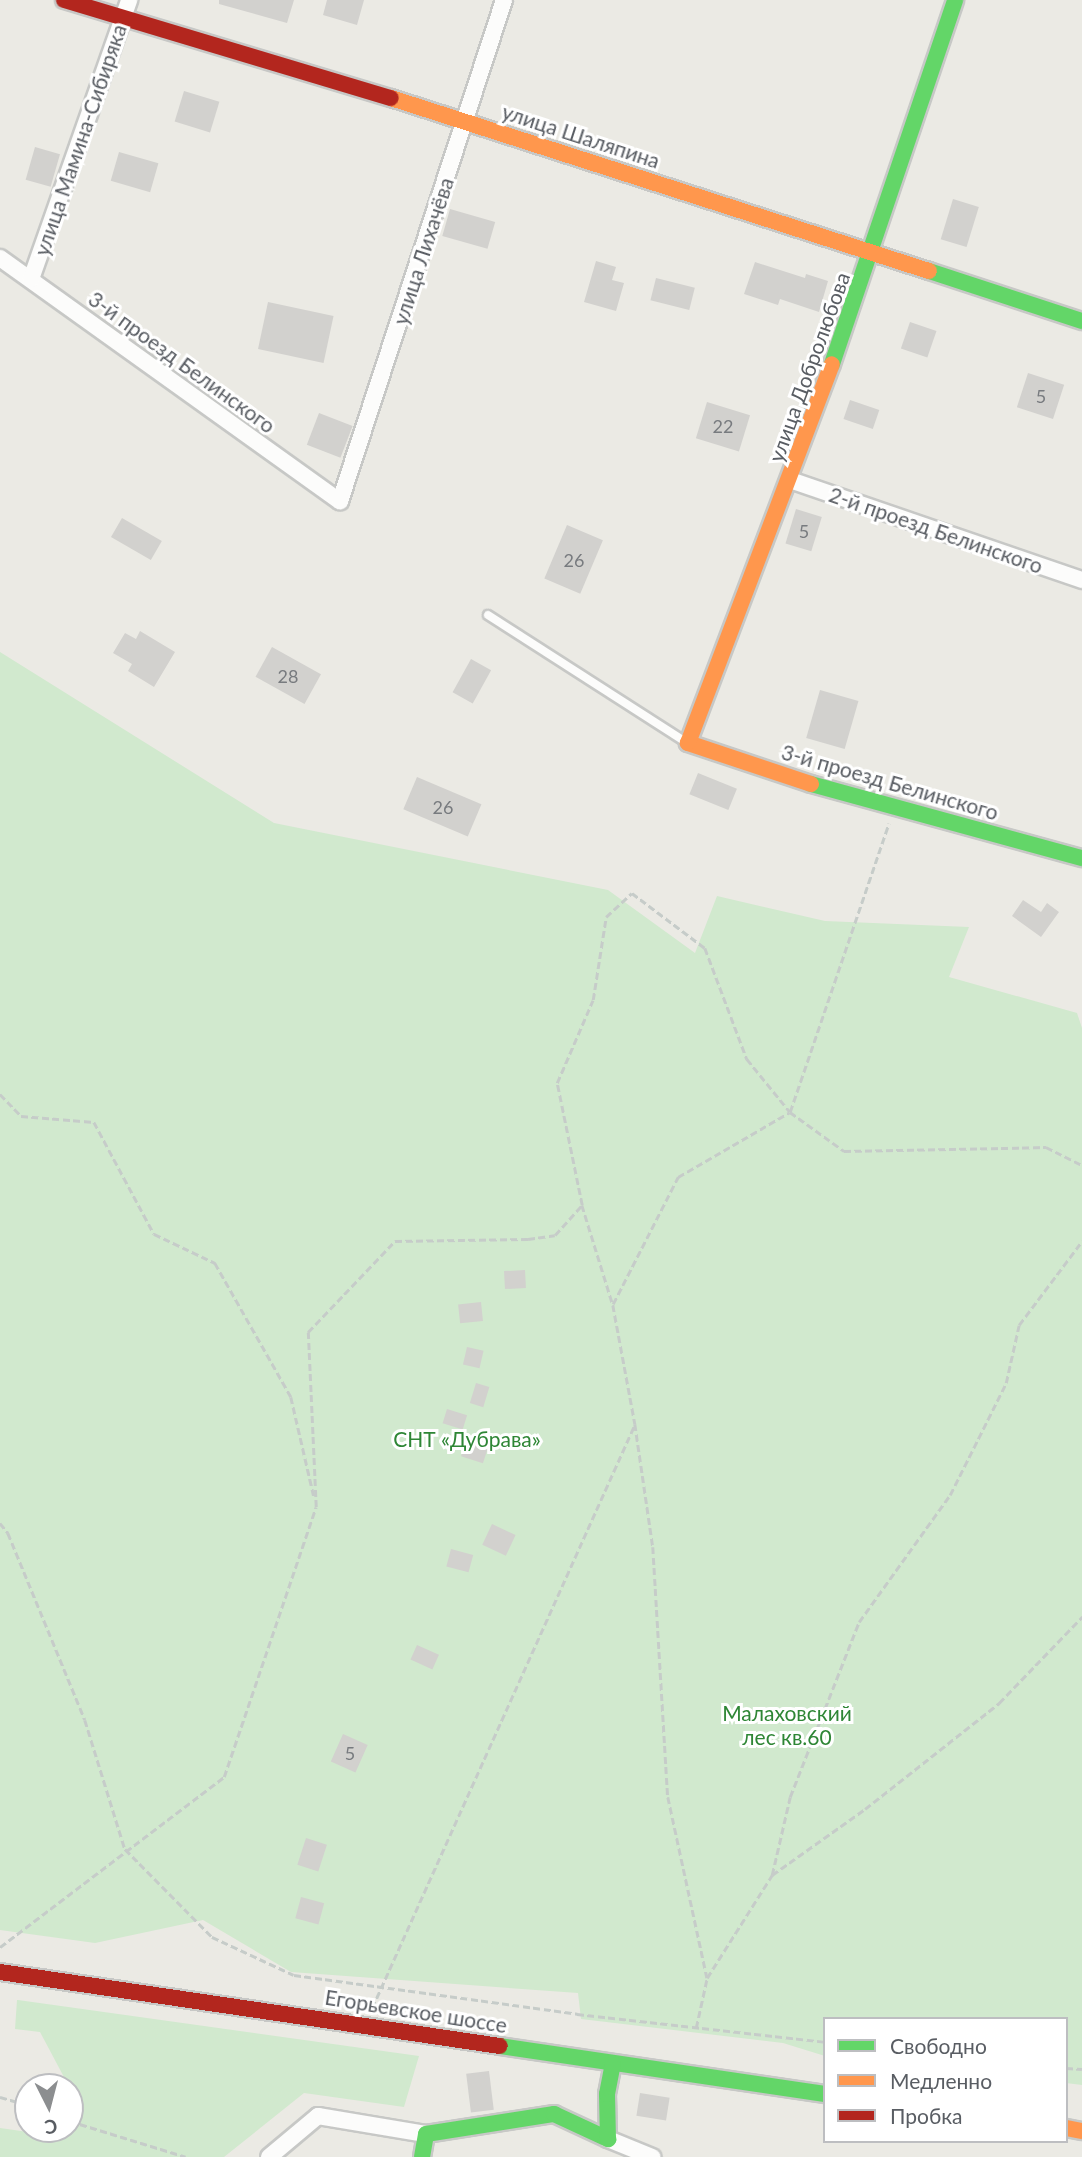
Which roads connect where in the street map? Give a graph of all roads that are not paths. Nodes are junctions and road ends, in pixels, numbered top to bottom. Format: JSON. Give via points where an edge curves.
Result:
{"nodes":[{"id":1,"x":64,"y":0,"type":"edge"},
{"id":2,"x":129,"y":0,"type":"edge"},
{"id":3,"x":504,"y":0,"type":"edge"},
{"id":4,"x":955,"y":0,"type":"edge"},
{"id":5,"x":122,"y":20,"type":"junction"},
{"id":6,"x":466,"y":121,"type":"junction"},
{"id":7,"x":872,"y":252,"type":"junction"},
{"id":8,"x":0,"y":258,"type":"edge"},
{"id":9,"x":30,"y":279,"type":"junction"},
{"id":10,"x":1082,"y":321,"type":"edge"},
{"id":11,"x":790,"y":480,"type":"junction"},
{"id":12,"x":340,"y":501,"type":"joint"},
{"id":13,"x":1082,"y":580,"type":"edge"},
{"id":14,"x":488,"y":615,"type":"dead end"},
{"id":15,"x":688,"y":743,"type":"junction"},
{"id":16,"x":1082,"y":858,"type":"edge"},
{"id":17,"x":0,"y":1972,"type":"edge"},
{"id":18,"x":613,"y":2064,"type":"junction"},
{"id":19,"x":823,"y":2094,"type":"edge"},
{"id":20,"x":426,"y":2134,"type":"junction"},
{"id":21,"x":608,"y":2139,"type":"junction"},
{"id":22,"x":270,"y":2157,"type":"edge"},
{"id":23,"x":422,"y":2157,"type":"edge"},
{"id":24,"x":616,"y":2157,"type":"edge"},
{"id":25,"x":652,"y":2157,"type":"edge"}],
"edges":[{"from":1,"to":5,"type":"street","name":"улица Шаляпина"},
{"from":2,"to":5,"type":"street","name":"улица Мамина-Сибиряка"},
{"from":3,"to":6,"type":"street","name":"улица Лихачёва"},
{"from":4,"to":7,"type":"street","name":"улица Добролюбова"},
{"from":5,"to":6,"type":"street","name":"улица Шаляпина"},
{"from":5,"to":9,"type":"street","name":"улица Мамина-Сибиряка"},
{"from":6,"to":7,"type":"street","name":"улица Шаляпина"},
{"from":6,"to":12,"type":"street","name":"улица Лихачёва"},
{"from":7,"to":10,"type":"street","name":"улица Шаляпина"},
{"from":7,"to":11,"type":"street","name":"улица Добролюбова"},
{"from":8,"to":9,"type":"street","name":"3-й проезд Белинского"},
{"from":9,"to":12,"type":"street","name":"3-й проезд Белинского"},
{"from":11,"to":13,"type":"street","name":"2-й проезд Белинского"},
{"from":11,"to":15,"type":"street","name":"улица Добролюбова"},
{"from":14,"to":15,"type":"lane"},
{"from":15,"to":16,"type":"street","name":"3-й проезд Белинского","via":[[798,780]]},
{"from":17,"to":18,"type":"street","name":"Егорьевское шоссе"},
{"from":18,"to":19,"type":"street","name":"Егорьевское шоссе"},
{"from":18,"to":21,"type":"street","via":[[607,2094]]},
{"from":20,"to":21,"type":"street","via":[[554,2114]]},
{"from":20,"to":22,"type":"street","via":[[318,2116]]},
{"from":20,"to":23,"type":"street"},
{"from":21,"to":24,"type":"street"},
{"from":21,"to":25,"type":"street"}]}
